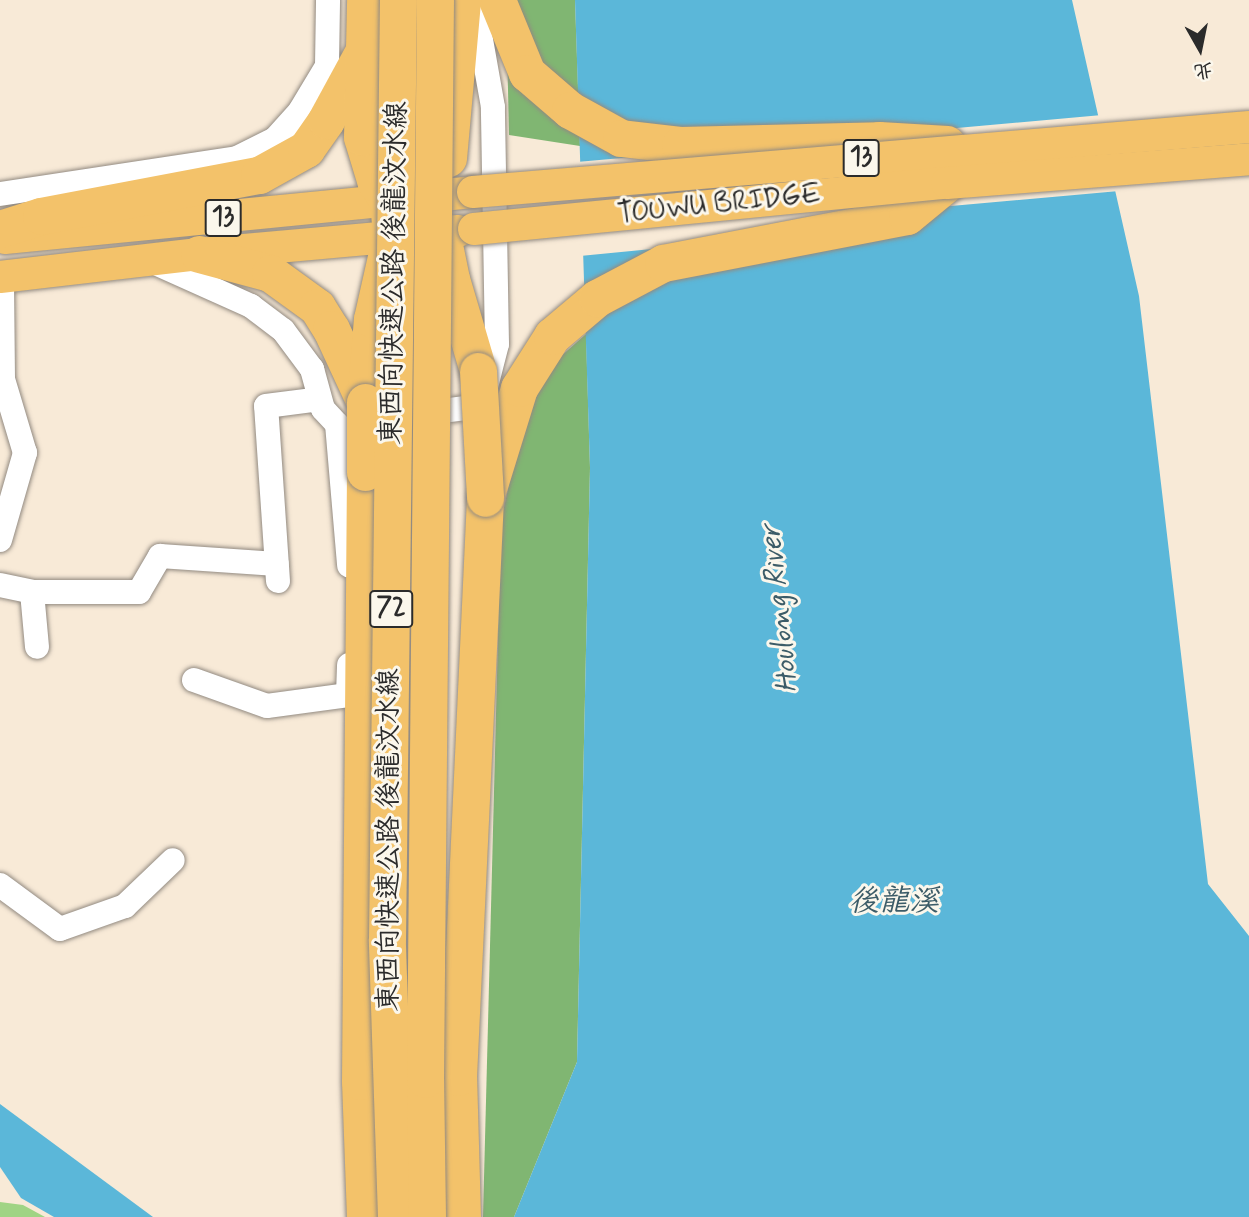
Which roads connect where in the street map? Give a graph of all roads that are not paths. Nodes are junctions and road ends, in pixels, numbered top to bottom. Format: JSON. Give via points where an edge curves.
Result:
{"nodes":[{"id":1,"x":328,"y":0,"type":"edge"},
{"id":2,"x":365,"y":0,"type":"edge"},
{"id":3,"x":398,"y":0,"type":"edge"},
{"id":4,"x":435,"y":0,"type":"edge"},
{"id":5,"x":462,"y":0,"type":"edge"},
{"id":6,"x":474,"y":0,"type":"edge"},
{"id":7,"x":497,"y":0,"type":"edge"},
{"id":8,"x":363,"y":52,"type":"junction"},
{"id":9,"x":1249,"y":127,"type":"edge"},
{"id":10,"x":993,"y":147,"type":"junction"},
{"id":11,"x":1249,"y":159,"type":"edge"},
{"id":12,"x":947,"y":183,"type":"junction"},
{"id":13,"x":459,"y":193,"type":"junction"},
{"id":14,"x":0,"y":194,"type":"edge"},
{"id":15,"x":390,"y":218,"type":"junction"},
{"id":16,"x":0,"y":229,"type":"edge"},
{"id":17,"x":458,"y":231,"type":"junction"},
{"id":18,"x":0,"y":239,"type":"edge"},
{"id":19,"x":199,"y":254,"type":"junction"},
{"id":20,"x":151,"y":261,"type":"junction"},
{"id":21,"x":1,"y":277,"type":"edge"},
{"id":22,"x":320,"y":399,"type":"junction"},
{"id":23,"x":351,"y":414,"type":"junction"},
{"id":24,"x":485,"y":498,"type":"junction"},
{"id":25,"x":0,"y":540,"type":"edge"},
{"id":26,"x":0,"y":585,"type":"edge"},
{"id":27,"x":32,"y":592,"type":"junction"},
{"id":28,"x":37,"y":647,"type":"dead end"},
{"id":29,"x":194,"y":680,"type":"dead end"},
{"id":30,"x":173,"y":860,"type":"dead end"},
{"id":31,"x":0,"y":885,"type":"edge"},
{"id":32,"x":365,"y":1217,"type":"edge"},
{"id":33,"x":396,"y":1217,"type":"edge"},
{"id":34,"x":427,"y":1217,"type":"edge"},
{"id":35,"x":462,"y":1217,"type":"edge"}],
"edges":[{"from":1,"to":14,"type":"lane","via":[[327,66],[300,111],[275,139],[237,158]]},
{"from":2,"to":8,"type":"highway"},
{"from":3,"to":33,"type":"highway","name":"東西向快速公路 後龍汶水線","number":"72","bridge":true,"via":[[387,939]]},
{"from":4,"to":34,"type":"highway","name":"東西向快速公路 後龍汶水線","number":"72","bridge":true},
{"from":5,"to":13,"type":"highway","via":[[457,57]]},
{"from":6,"to":23,"type":"lane","via":[[492,107],[497,330],[481,406]]},
{"from":7,"to":10,"type":"highway","bridge":true,"via":[[527,73],[570,110],[621,138],[680,145],[879,139]]},
{"from":8,"to":15,"type":"highway","via":[[362,137]]},
{"from":8,"to":16,"type":"highway","via":[[306,149],[259,175],[41,216]]},
{"from":9,"to":10,"type":"main road","name":"TOUWU BRIDGE","number":"13","bridge":true},
{"from":10,"to":13,"type":"main road","name":"TOUWU BRIDGE","number":"13","bridge":true},
{"from":11,"to":12,"type":"main road","name":"TOUWU BRIDGE","number":"13","bridge":true},
{"from":12,"to":17,"type":"main road","name":"TOUWU BRIDGE","number":"13","bridge":true},
{"from":12,"to":24,"type":"highway","bridge":true,"via":[[907,216],[663,263],[597,298],[552,336],[519,388]]},
{"from":13,"to":15,"type":"main road","number":"13"},
{"from":13,"to":17,"type":"highway"},
{"from":15,"to":17,"type":"main road","number":"13"},
{"from":15,"to":18,"type":"main road","number":"13"},
{"from":15,"to":19,"type":"main road","number":"13"},
{"from":15,"to":23,"type":"highway"},
{"from":17,"to":24,"type":"highway","bridge":true,"via":[[478,371]]},
{"from":19,"to":20,"type":"main road","number":"13"},
{"from":19,"to":23,"type":"highway","via":[[270,273],[317,307],[331,329]]},
{"from":20,"to":21,"type":"main road","number":"13"},
{"from":20,"to":22,"type":"lane","via":[[251,306],[283,330],[312,369]]},
{"from":21,"to":25,"type":"lane","via":[[3,379],[25,453]]},
{"from":22,"to":23,"type":"lane","via":[[323,409]]},
{"from":22,"to":27,"type":"lane","via":[[266,406],[278,573],[160,556],[139,592]]},
{"from":23,"to":29,"type":"lane","via":[[348,695],[267,706]]},
{"from":23,"to":32,"type":"highway","bridge":true},
{"from":24,"to":35,"type":"highway","via":[[458,1077]]},
{"from":26,"to":27,"type":"lane"},
{"from":27,"to":28,"type":"lane"},
{"from":30,"to":31,"type":"lane","via":[[125,905],[60,929]]}]}
